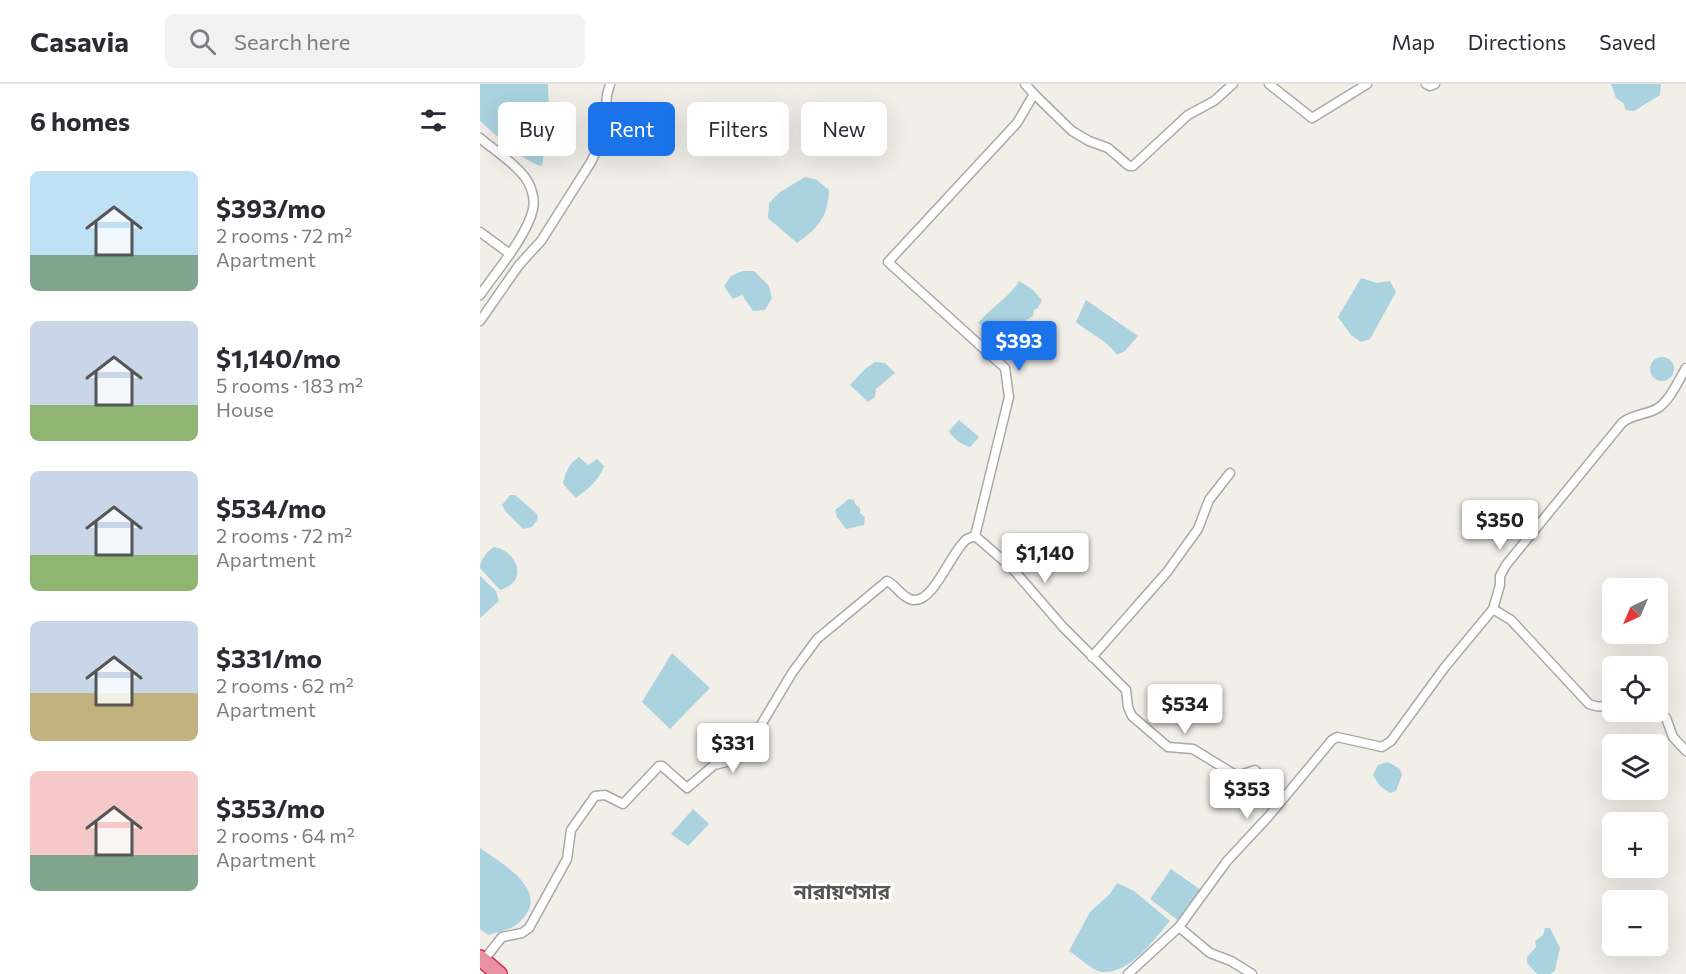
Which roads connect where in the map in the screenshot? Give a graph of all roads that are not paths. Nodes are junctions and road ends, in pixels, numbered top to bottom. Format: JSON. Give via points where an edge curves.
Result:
{"nodes":[{"id":1,"x":610,"y":84,"type":"edge"},
{"id":2,"x":1025,"y":84,"type":"edge"},
{"id":3,"x":1233,"y":84,"type":"edge"},
{"id":4,"x":1269,"y":84,"type":"edge"},
{"id":5,"x":1367,"y":84,"type":"edge"},
{"id":6,"x":1426,"y":84,"type":"edge"},
{"id":7,"x":1435,"y":84,"type":"edge"},
{"id":8,"x":1034,"y":94,"type":"junction"},
{"id":9,"x":480,"y":138,"type":"edge"},
{"id":10,"x":480,"y":232,"type":"edge"},
{"id":11,"x":510,"y":254,"type":"junction"},
{"id":12,"x":480,"y":295,"type":"edge"},
{"id":13,"x":480,"y":321,"type":"edge"},
{"id":14,"x":1686,"y":368,"type":"edge"},
{"id":15,"x":1230,"y":473,"type":"dead end"},
{"id":16,"x":975,"y":536,"type":"junction"},
{"id":17,"x":1493,"y":609,"type":"junction"},
{"id":18,"x":1092,"y":657,"type":"junction"},
{"id":19,"x":1602,"y":707,"type":"edge"},
{"id":20,"x":1668,"y":722,"type":"edge"},
{"id":21,"x":1686,"y":751,"type":"edge"},
{"id":22,"x":1282,"y":799,"type":"junction"},
{"id":23,"x":1179,"y":927,"type":"junction"},
{"id":24,"x":482,"y":960,"type":"edge"},
{"id":25,"x":499,"y":974,"type":"edge"},
{"id":26,"x":1128,"y":974,"type":"edge"},
{"id":27,"x":1252,"y":974,"type":"edge"}],
"edges":[{"from":1,"to":13,"type":"street","via":[[603,137],[591,162],[541,241]]},
{"from":2,"to":8,"type":"street"},
{"from":3,"to":8,"type":"street","via":[[1188,116],[1133,166],[1108,148],[1072,131]]},
{"from":4,"to":5,"type":"street","via":[[1312,118]]},
{"from":6,"to":7,"type":"street"},
{"from":8,"to":16,"type":"street","via":[[1017,123],[888,262],[1005,368],[1009,397]]},
{"from":9,"to":11,"type":"street","via":[[521,173],[532,193],[534,206],[530,218]]},
{"from":10,"to":11,"type":"street"},
{"from":11,"to":12,"type":"street"},
{"from":14,"to":17,"type":"street","via":[[1658,408],[1622,423],[1540,521],[1500,576]]},
{"from":15,"to":18,"type":"street","via":[[1209,500],[1198,529],[1167,572]]},
{"from":16,"to":18,"type":"street","via":[[1018,573]]},
{"from":16,"to":24,"type":"street","via":[[967,539],[939,581],[922,598],[909,599],[887,581],[817,639],[743,754],[735,760],[714,765],[687,788],[659,766],[623,804],[605,795],[595,796],[571,830],[567,859],[529,928],[502,938]]},
{"from":17,"to":19,"type":"street","via":[[1511,620],[1589,704]]},
{"from":17,"to":22,"type":"street","via":[[1391,741],[1382,747],[1337,737]]},
{"from":18,"to":22,"type":"street","via":[[1126,690],[1132,716],[1168,747],[1194,749],[1237,776],[1255,770]]},
{"from":20,"to":21,"type":"street"},
{"from":22,"to":23,"type":"street","via":[[1227,861]]},
{"from":23,"to":26,"type":"street"},
{"from":23,"to":27,"type":"street","via":[[1210,953],[1231,960]]},
{"from":24,"to":25,"type":"highway"}]}
